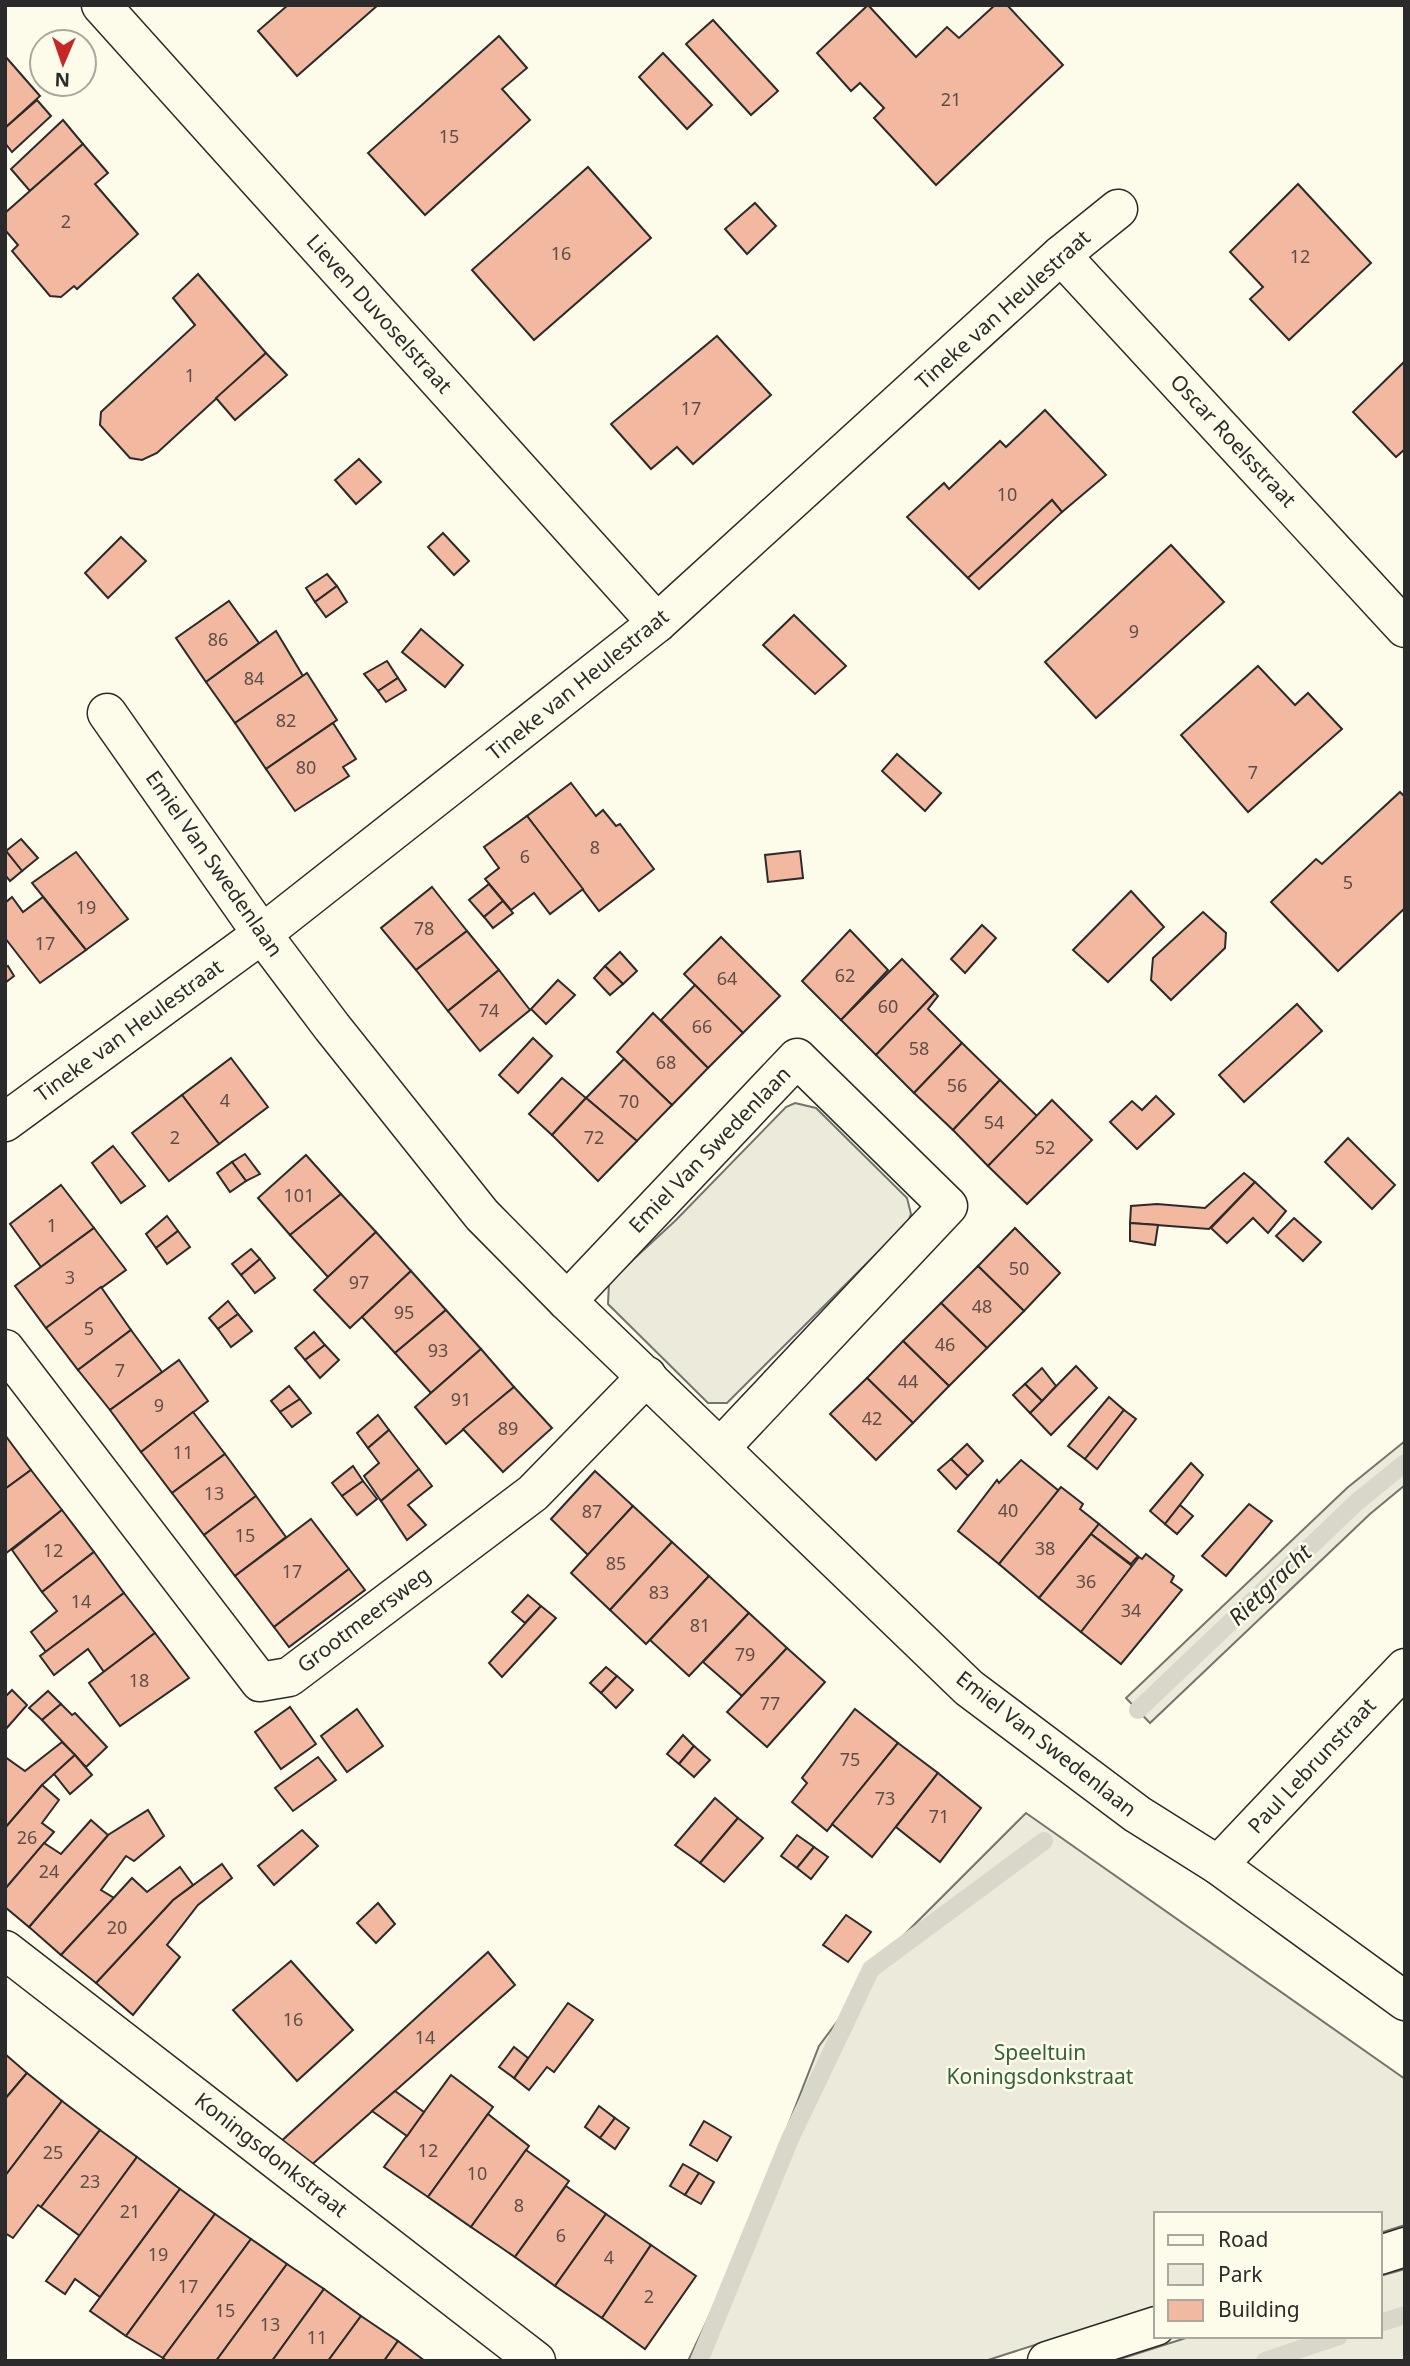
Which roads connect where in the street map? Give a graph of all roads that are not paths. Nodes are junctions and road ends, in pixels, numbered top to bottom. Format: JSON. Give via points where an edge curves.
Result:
{"nodes":[{"id":1,"x":101,"y":5,"type":"edge"},
{"id":2,"x":1118,"y":208,"type":"dead end"},
{"id":3,"x":1060,"y":255,"type":"junction"},
{"id":4,"x":657,"y":623,"type":"junction"},
{"id":5,"x":1405,"y":628,"type":"edge"},
{"id":6,"x":107,"y":713,"type":"dead end"},
{"id":7,"x":262,"y":934,"type":"junction"},
{"id":8,"x":5,"y":1122,"type":"edge"},
{"id":9,"x":567,"y":1301,"type":"junction"},
{"id":10,"x":5,"y":1349,"type":"edge"},
{"id":11,"x":647,"y":1376,"type":"junction"},
{"id":12,"x":721,"y":1447,"type":"junction"},
{"id":13,"x":1405,"y":1668,"type":"edge"},
{"id":14,"x":1218,"y":1865,"type":"junction"},
{"id":15,"x":5,"y":1950,"type":"edge"},
{"id":16,"x":1405,"y":2001,"type":"edge"},
{"id":17,"x":1405,"y":2247,"type":"edge"},
{"id":18,"x":1382,"y":2254,"type":"edge"},
{"id":19,"x":1154,"y":2327,"type":"edge"},
{"id":20,"x":536,"y":2361,"type":"edge"},
{"id":21,"x":1047,"y":2361,"type":"edge"}],
"edges":[{"from":1,"to":4,"type":"street","name":"Lieven Duvoselstraat"},
{"from":2,"to":3,"type":"street","name":"Tineke van Heulestraat"},
{"from":3,"to":4,"type":"street","name":"Tineke van Heulestraat"},
{"from":3,"to":5,"type":"street","name":"Oscar Roelsstraat"},
{"from":4,"to":7,"type":"street","name":"Tineke van Heulestraat"},
{"from":6,"to":7,"type":"street","name":"Emiel Van Swedenlaan"},
{"from":7,"to":8,"type":"street","name":"Tineke van Heulestraat"},
{"from":7,"to":9,"type":"street","name":"Emiel Van Swedenlaan","via":[[482,1215]]},
{"from":9,"to":11,"type":"street","name":"Emiel Van Swedenlaan"},
{"from":9,"to":12,"type":"street","name":"Emiel Van Swedenlaan","via":[[797,1058],[948,1206]]},
{"from":10,"to":11,"type":"street","name":"Grootmeersweg","via":[[260,1682],[289,1677],[533,1493]]},
{"from":11,"to":12,"type":"street","name":"Emiel Van Swedenlaan"},
{"from":12,"to":14,"type":"street","name":"Emiel Van Swedenlaan","via":[[969,1688],[1137,1814]]},
{"from":13,"to":14,"type":"street","name":"Paul Lebrunstraat"},
{"from":14,"to":16,"type":"street","name":"Emiel Van Swedenlaan"},
{"from":15,"to":20,"type":"street","name":"Koningsdonkstraat"},
{"from":17,"to":18,"type":"street"},
{"from":19,"to":21,"type":"street"}]}
